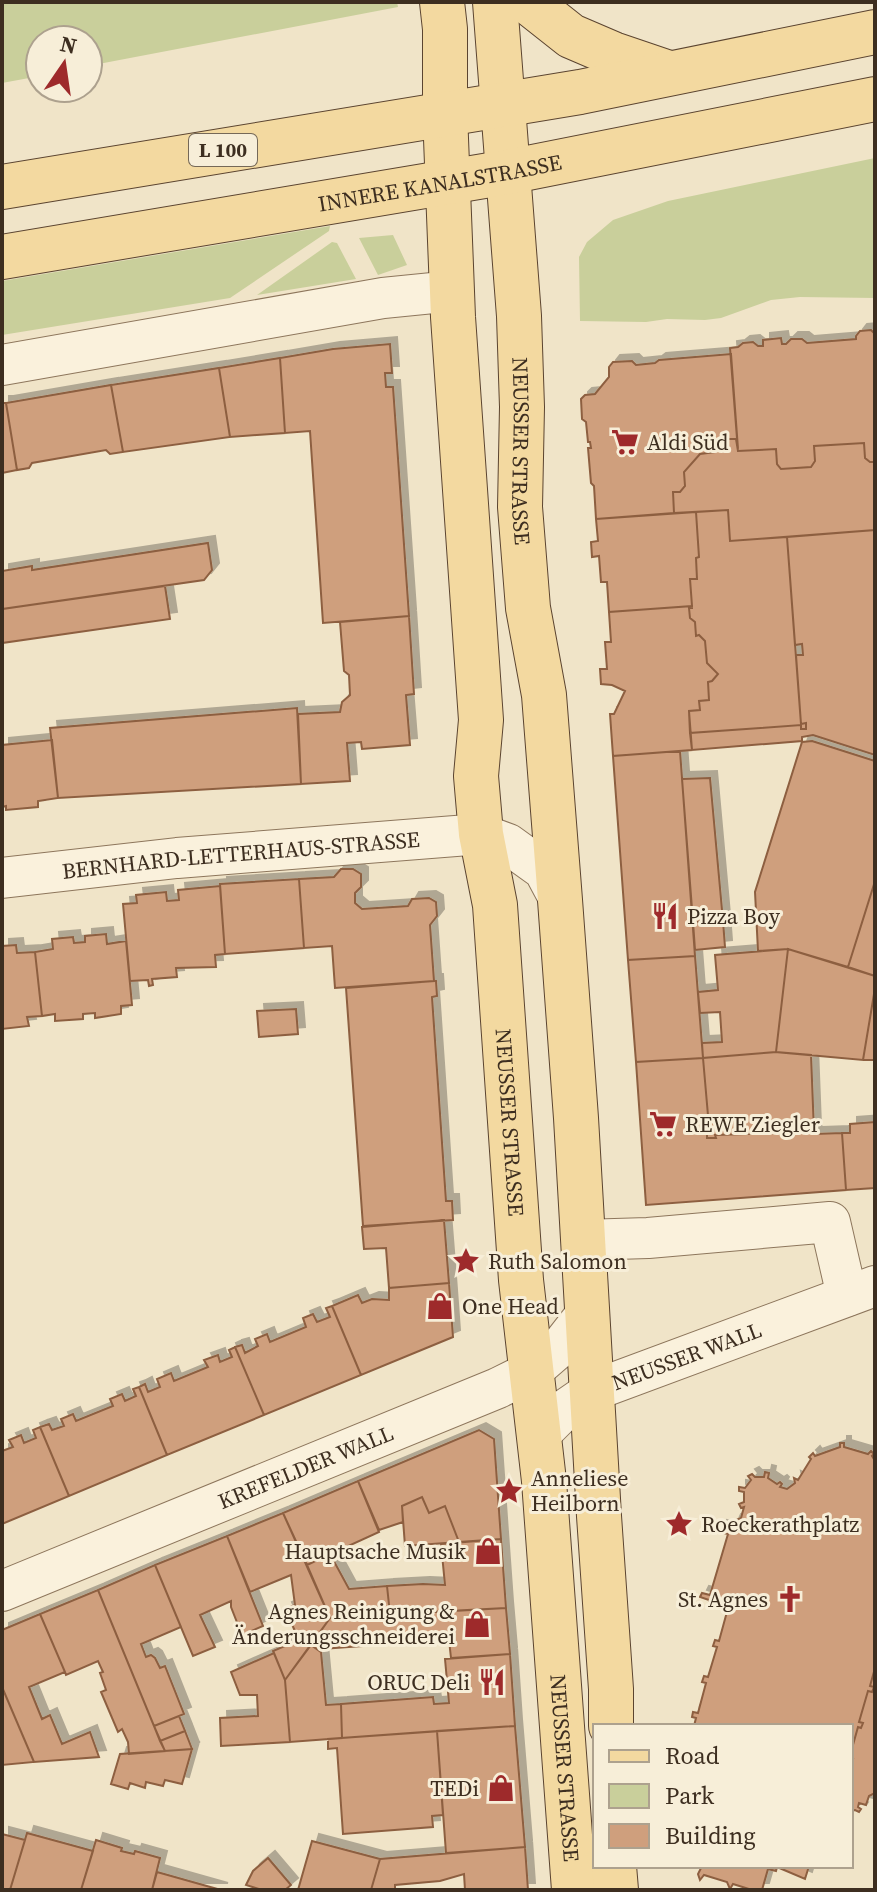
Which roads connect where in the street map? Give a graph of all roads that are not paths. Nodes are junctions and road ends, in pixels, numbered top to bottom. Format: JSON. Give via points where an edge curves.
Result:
{"nodes":[{"id":1,"x":442,"y":2,"type":"edge"},
{"id":2,"x":495,"y":2,"type":"edge"},
{"id":3,"x":528,"y":2,"type":"edge"},
{"id":4,"x":875,"y":32,"type":"edge"},
{"id":5,"x":671,"y":74,"type":"junction"},
{"id":6,"x":875,"y":99,"type":"edge"},
{"id":7,"x":503,"y":105,"type":"junction"},
{"id":8,"x":445,"y":113,"type":"junction"},
{"id":9,"x":508,"y":172,"type":"junction"},
{"id":10,"x":449,"y":182,"type":"junction"},
{"id":11,"x":2,"y":187,"type":"edge"},
{"id":12,"x":2,"y":257,"type":"edge"},
{"id":13,"x":453,"y":291,"type":"junction"},
{"id":14,"x":2,"y":365,"type":"edge"},
{"id":15,"x":481,"y":720,"type":"junction"},
{"id":16,"x":546,"y":721,"type":"junction"},
{"id":17,"x":481,"y":834,"type":"junction"},
{"id":18,"x":2,"y":878,"type":"edge"},
{"id":19,"x":560,"y":900,"type":"junction"},
{"id":20,"x":582,"y":1240,"type":"junction"},
{"id":21,"x":861,"y":1291,"type":"edge"},
{"id":22,"x":587,"y":1313,"type":"junction"},
{"id":23,"x":532,"y":1371,"type":"junction"},
{"id":24,"x":592,"y":1391,"type":"junction"},
{"id":25,"x":539,"y":1435,"type":"junction"},
{"id":26,"x":2,"y":1591,"type":"edge"},
{"id":27,"x":611,"y":1724,"type":"edge"},
{"id":28,"x":614,"y":1868,"type":"edge"},
{"id":29,"x":574,"y":1890,"type":"edge"},
{"id":30,"x":616,"y":1890,"type":"edge"}],
"edges":[{"from":1,"to":8,"type":"main road","name":"NEUSSER STRASSE"},
{"from":2,"to":7,"type":"main road","name":"NEUSSER STRASSE"},
{"from":3,"to":5,"type":"main road","via":[[571,36]]},
{"from":4,"to":5,"type":"main road","number":"L 100"},
{"from":5,"to":7,"type":"main road","number":"L 100"},
{"from":6,"to":9,"type":"main road","name":"INNERE KANALSTRASSE"},
{"from":7,"to":8,"type":"main road","number":"L 100"},
{"from":7,"to":9,"type":"main road","name":"NEUSSER STRASSE"},
{"from":8,"to":10,"type":"main road","name":"NEUSSER STRASSE"},
{"from":8,"to":11,"type":"main road","number":"L 100"},
{"from":9,"to":10,"type":"main road","name":"INNERE KANALSTRASSE"},
{"from":9,"to":16,"type":"main road","name":"NEUSSER STRASSE","via":[[519,316],[520,507],[528,608]]},
{"from":10,"to":12,"type":"main road","name":"INNERE KANALSTRASSE"},
{"from":10,"to":13,"type":"main road","name":"NEUSSER STRASSE"},
{"from":13,"to":14,"type":"street","via":[[383,298]]},
{"from":13,"to":15,"type":"main road","name":"NEUSSER STRASSE"},
{"from":15,"to":16,"type":"main road","via":[[487,731],[513,743],[537,735]]},
{"from":15,"to":17,"type":"main road","name":"NEUSSER STRASSE","via":[[476,776]]},
{"from":16,"to":19,"type":"main road","name":"NEUSSER STRASSE"},
{"from":17,"to":18,"type":"street","name":"BERNHARD-LETTERHAUS-STRASSE"},
{"from":17,"to":19,"type":"street","name":"NEUSSER STRASSE","via":[[508,844],[544,870]]},
{"from":17,"to":23,"type":"main road","name":"NEUSSER STRASSE","via":[[495,905]]},
{"from":19,"to":20,"type":"main road","name":"NEUSSER STRASSE"},
{"from":20,"to":21,"type":"street","name":"NEUSSER WALL","via":[[830,1222]]},
{"from":20,"to":22,"type":"main road","name":"NEUSSER STRASSE"},
{"from":21,"to":24,"type":"street","name":"NEUSSER WALL"},
{"from":22,"to":23,"type":"street","name":"KREFELDER WALL"},
{"from":22,"to":24,"type":"main road","name":"NEUSSER STRASSE"},
{"from":23,"to":25,"type":"main road","name":"NEUSSER STRASSE"},
{"from":23,"to":26,"type":"street","name":"KREFELDER WALL"},
{"from":24,"to":25,"type":"street","name":"NEUSSER WALL"},
{"from":24,"to":27,"type":"main road","name":"NEUSSER STRASSE"},
{"from":25,"to":29,"type":"main road","name":"NEUSSER STRASSE"},
{"from":28,"to":30,"type":"main road","name":"NEUSSER STRASSE"}]}
